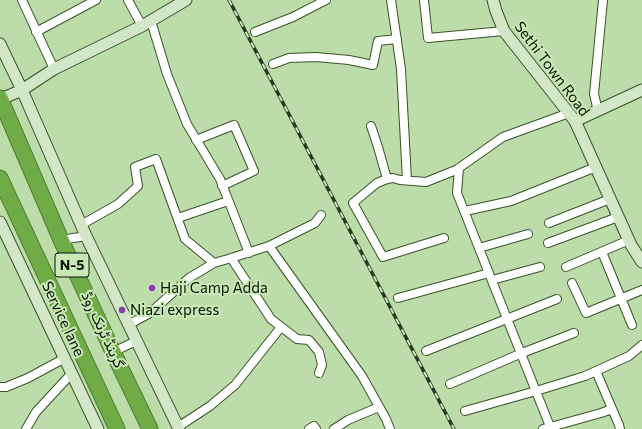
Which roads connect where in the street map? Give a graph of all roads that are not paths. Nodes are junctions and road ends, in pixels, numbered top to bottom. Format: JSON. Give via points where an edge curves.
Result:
{"nodes":[{"id":1,"x":22,"y":0,"type":"edge"},
{"id":2,"x":96,"y":0,"type":"edge"},
{"id":3,"x":128,"y":0,"type":"edge"},
{"id":4,"x":186,"y":0,"type":"edge"},
{"id":5,"x":326,"y":0,"type":"edge"},
{"id":6,"x":391,"y":0,"type":"edge"},
{"id":7,"x":424,"y":0,"type":"edge"},
{"id":8,"x":493,"y":0,"type":"edge"},
{"id":9,"x":603,"y":0,"type":"edge"},
{"id":10,"x":147,"y":23,"type":"junction"},
{"id":11,"x":504,"y":31,"type":"junction"},
{"id":12,"x":36,"y":32,"type":"junction"},
{"id":13,"x":255,"y":32,"type":"dead end"},
{"id":14,"x":397,"y":39,"type":"junction"},
{"id":15,"x":0,"y":44,"type":"edge"},
{"id":16,"x":273,"y":64,"type":"dead end"},
{"id":17,"x":54,"y":69,"type":"junction"},
{"id":18,"x":22,"y":90,"type":"junction"},
{"id":19,"x":642,"y":90,"type":"edge"},
{"id":20,"x":0,"y":98,"type":"edge"},
{"id":21,"x":598,"y":111,"type":"junction"},
{"id":22,"x":572,"y":117,"type":"junction"},
{"id":23,"x":371,"y":126,"type":"dead end"},
{"id":24,"x":196,"y":140,"type":"junction"},
{"id":25,"x":596,"y":167,"type":"junction"},
{"id":26,"x":459,"y":168,"type":"junction"},
{"id":27,"x":0,"y":178,"type":"edge"},
{"id":28,"x":387,"y":179,"type":"junction"},
{"id":29,"x":407,"y":180,"type":"junction"},
{"id":30,"x":222,"y":186,"type":"junction"},
{"id":31,"x":610,"y":199,"type":"junction"},
{"id":32,"x":228,"y":201,"type":"junction"},
{"id":33,"x":464,"y":211,"type":"junction"},
{"id":34,"x":321,"y":215,"type":"dead end"},
{"id":35,"x":618,"y":217,"type":"junction"},
{"id":36,"x":178,"y":218,"type":"junction"},
{"id":37,"x":0,"y":222,"type":"edge"},
{"id":38,"x":549,"y":223,"type":"dead end"},
{"id":39,"x":81,"y":224,"type":"junction"},
{"id":40,"x":528,"y":234,"type":"dead end"},
{"id":41,"x":86,"y":236,"type":"junction"},
{"id":42,"x":444,"y":238,"type":"dead end"},
{"id":43,"x":61,"y":240,"type":"junction"},
{"id":44,"x":629,"y":240,"type":"junction"},
{"id":45,"x":548,"y":243,"type":"dead end"},
{"id":46,"x":269,"y":246,"type":"junction"},
{"id":47,"x":479,"y":248,"type":"junction"},
{"id":48,"x":602,"y":252,"type":"junction"},
{"id":49,"x":249,"y":253,"type":"junction"},
{"id":50,"x":231,"y":258,"type":"junction"},
{"id":51,"x":642,"y":262,"type":"edge"},
{"id":52,"x":214,"y":263,"type":"junction"},
{"id":53,"x":540,"y":267,"type":"dead end"},
{"id":54,"x":566,"y":267,"type":"dead end"},
{"id":55,"x":491,"y":276,"type":"junction"},
{"id":56,"x":572,"y":283,"type":"dead end"},
{"id":57,"x":642,"y":290,"type":"edge"},
{"id":58,"x":398,"y":298,"type":"dead end"},
{"id":59,"x":622,"y":298,"type":"junction"},
{"id":60,"x":557,"y":299,"type":"dead end"},
{"id":61,"x":507,"y":319,"type":"junction"},
{"id":62,"x":128,"y":325,"type":"junction"},
{"id":63,"x":632,"y":325,"type":"dead end"},
{"id":64,"x":281,"y":327,"type":"junction"},
{"id":65,"x":574,"y":334,"type":"dead end"},
{"id":66,"x":136,"y":341,"type":"junction"},
{"id":67,"x":642,"y":345,"type":"edge"},
{"id":68,"x":426,"y":351,"type":"dead end"},
{"id":69,"x":113,"y":352,"type":"junction"},
{"id":70,"x":522,"y":353,"type":"junction"},
{"id":71,"x":64,"y":358,"type":"junction"},
{"id":72,"x":596,"y":371,"type":"junction"},
{"id":73,"x":72,"y":373,"type":"junction"},
{"id":74,"x":319,"y":373,"type":"dead end"},
{"id":75,"x":450,"y":384,"type":"dead end"},
{"id":76,"x":0,"y":387,"type":"edge"},
{"id":77,"x":536,"y":392,"type":"junction"},
{"id":78,"x":379,"y":407,"type":"junction"},
{"id":79,"x":612,"y":409,"type":"junction"},
{"id":80,"x":464,"y":412,"type":"dead end"},
{"id":81,"x":178,"y":428,"type":"edge"},
{"id":82,"x":336,"y":428,"type":"edge"},
{"id":83,"x":548,"y":428,"type":"edge"},
{"id":84,"x":26,"y":429,"type":"edge"},
{"id":85,"x":98,"y":429,"type":"edge"},
{"id":86,"x":117,"y":429,"type":"edge"},
{"id":87,"x":150,"y":429,"type":"edge"},
{"id":88,"x":309,"y":429,"type":"edge"},
{"id":89,"x":316,"y":429,"type":"edge"},
{"id":90,"x":390,"y":429,"type":"edge"},
{"id":91,"x":620,"y":429,"type":"edge"}],
"edges":[{"from":1,"to":12,"type":"street"},
{"from":2,"to":12,"type":"street"},
{"from":3,"to":10,"type":"street"},
{"from":4,"to":10,"type":"street"},
{"from":5,"to":13,"type":"street"},
{"from":6,"to":14,"type":"street"},
{"from":7,"to":11,"type":"street","via":[[428,38]]},
{"from":8,"to":11,"type":"street","name":"Sethi Town Road"},
{"from":9,"to":21,"type":"street","via":[[594,94]]},
{"from":10,"to":17,"type":"street"},
{"from":10,"to":24,"type":"street","via":[[187,124]]},
{"from":11,"to":22,"type":"street","name":"Sethi Town Road"},
{"from":12,"to":17,"type":"street"},
{"from":14,"to":16,"type":"street","via":[[378,41],[373,65],[316,57],[289,58]]},
{"from":14,"to":29,"type":"street"},
{"from":15,"to":18,"type":"street"},
{"from":17,"to":18,"type":"street"},
{"from":18,"to":20,"type":"street"},
{"from":18,"to":39,"type":"street"},
{"from":19,"to":21,"type":"street"},
{"from":20,"to":43,"type":"highway","name":"گرینڈ ٹرنک روڈ","number":"N-5"},
{"from":21,"to":22,"type":"street"},
{"from":22,"to":25,"type":"street","name":"Sethi Town Road"},
{"from":22,"to":26,"type":"street","via":[[502,137]]},
{"from":23,"to":28,"type":"street"},
{"from":24,"to":30,"type":"street"},
{"from":24,"to":30,"type":"street","via":[[234,125],[254,171]]},
{"from":25,"to":31,"type":"street","name":"Sethi Town Road"},
{"from":25,"to":33,"type":"street","via":[[511,201]]},
{"from":26,"to":29,"type":"street","via":[[426,182]]},
{"from":26,"to":33,"type":"street","via":[[458,194]]},
{"from":27,"to":86,"type":"highway","name":"گرینڈ ٹرنک روڈ","number":"N-5"},
{"from":28,"to":29,"type":"street"},
{"from":28,"to":42,"type":"street","via":[[377,183],[353,203],[383,257]]},
{"from":30,"to":32,"type":"street"},
{"from":31,"to":35,"type":"street","name":"Sethi Town Road"},
{"from":31,"to":38,"type":"street"},
{"from":32,"to":36,"type":"street"},
{"from":32,"to":49,"type":"street"},
{"from":33,"to":47,"type":"street"},
{"from":34,"to":46,"type":"street","via":[[315,223]]},
{"from":35,"to":44,"type":"street","name":"Sethi Town Road"},
{"from":35,"to":45,"type":"street"},
{"from":36,"to":39,"type":"street","via":[[156,159],[135,167],[138,186],[123,200]]},
{"from":36,"to":52,"type":"street","via":[[186,239]]},
{"from":37,"to":71,"type":"street","name":"Service lane"},
{"from":39,"to":41,"type":"street"},
{"from":40,"to":47,"type":"street"},
{"from":41,"to":43,"type":"street"},
{"from":41,"to":62,"type":"street"},
{"from":43,"to":69,"type":"highway","name":"گرینڈ ٹرنک روڈ","number":"N-5"},
{"from":44,"to":48,"type":"street"},
{"from":44,"to":51,"type":"street","name":"Sethi Town Road"},
{"from":46,"to":49,"type":"street"},
{"from":46,"to":78,"type":"street","via":[[362,376]]},
{"from":47,"to":55,"type":"street"},
{"from":48,"to":54,"type":"street"},
{"from":48,"to":59,"type":"street"},
{"from":49,"to":50,"type":"street"},
{"from":50,"to":52,"type":"street"},
{"from":50,"to":64,"type":"street","via":[[271,320]]},
{"from":52,"to":62,"type":"street","via":[[189,278],[150,313]]},
{"from":53,"to":55,"type":"street"},
{"from":55,"to":58,"type":"street"},
{"from":55,"to":61,"type":"street"},
{"from":56,"to":59,"type":"street","via":[[586,313]]},
{"from":57,"to":59,"type":"street"},
{"from":59,"to":63,"type":"street"},
{"from":60,"to":61,"type":"street"},
{"from":61,"to":68,"type":"street"},
{"from":61,"to":70,"type":"street"},
{"from":62,"to":66,"type":"street"},
{"from":64,"to":74,"type":"street","via":[[297,339],[309,340],[319,352],[322,365]]},
{"from":64,"to":81,"type":"street","via":[[235,385]]},
{"from":65,"to":70,"type":"street"},
{"from":66,"to":69,"type":"street"},
{"from":66,"to":81,"type":"street"},
{"from":67,"to":72,"type":"street","via":[[629,356]]},
{"from":69,"to":87,"type":"highway","name":"گرینڈ ٹرنک روڈ","number":"N-5"},
{"from":70,"to":75,"type":"street"},
{"from":70,"to":77,"type":"street"},
{"from":71,"to":73,"type":"street","name":"Service lane"},
{"from":71,"to":76,"type":"street","via":[[28,378]]},
{"from":72,"to":77,"type":"street"},
{"from":72,"to":79,"type":"street"},
{"from":73,"to":84,"type":"street","via":[[36,412]]},
{"from":73,"to":85,"type":"street","name":"Service lane"},
{"from":77,"to":80,"type":"street"},
{"from":77,"to":83,"type":"street"},
{"from":78,"to":82,"type":"street"},
{"from":78,"to":90,"type":"street"},
{"from":79,"to":83,"type":"street"},
{"from":79,"to":91,"type":"street"},
{"from":88,"to":89,"type":"street","via":[[314,426]]}]}
